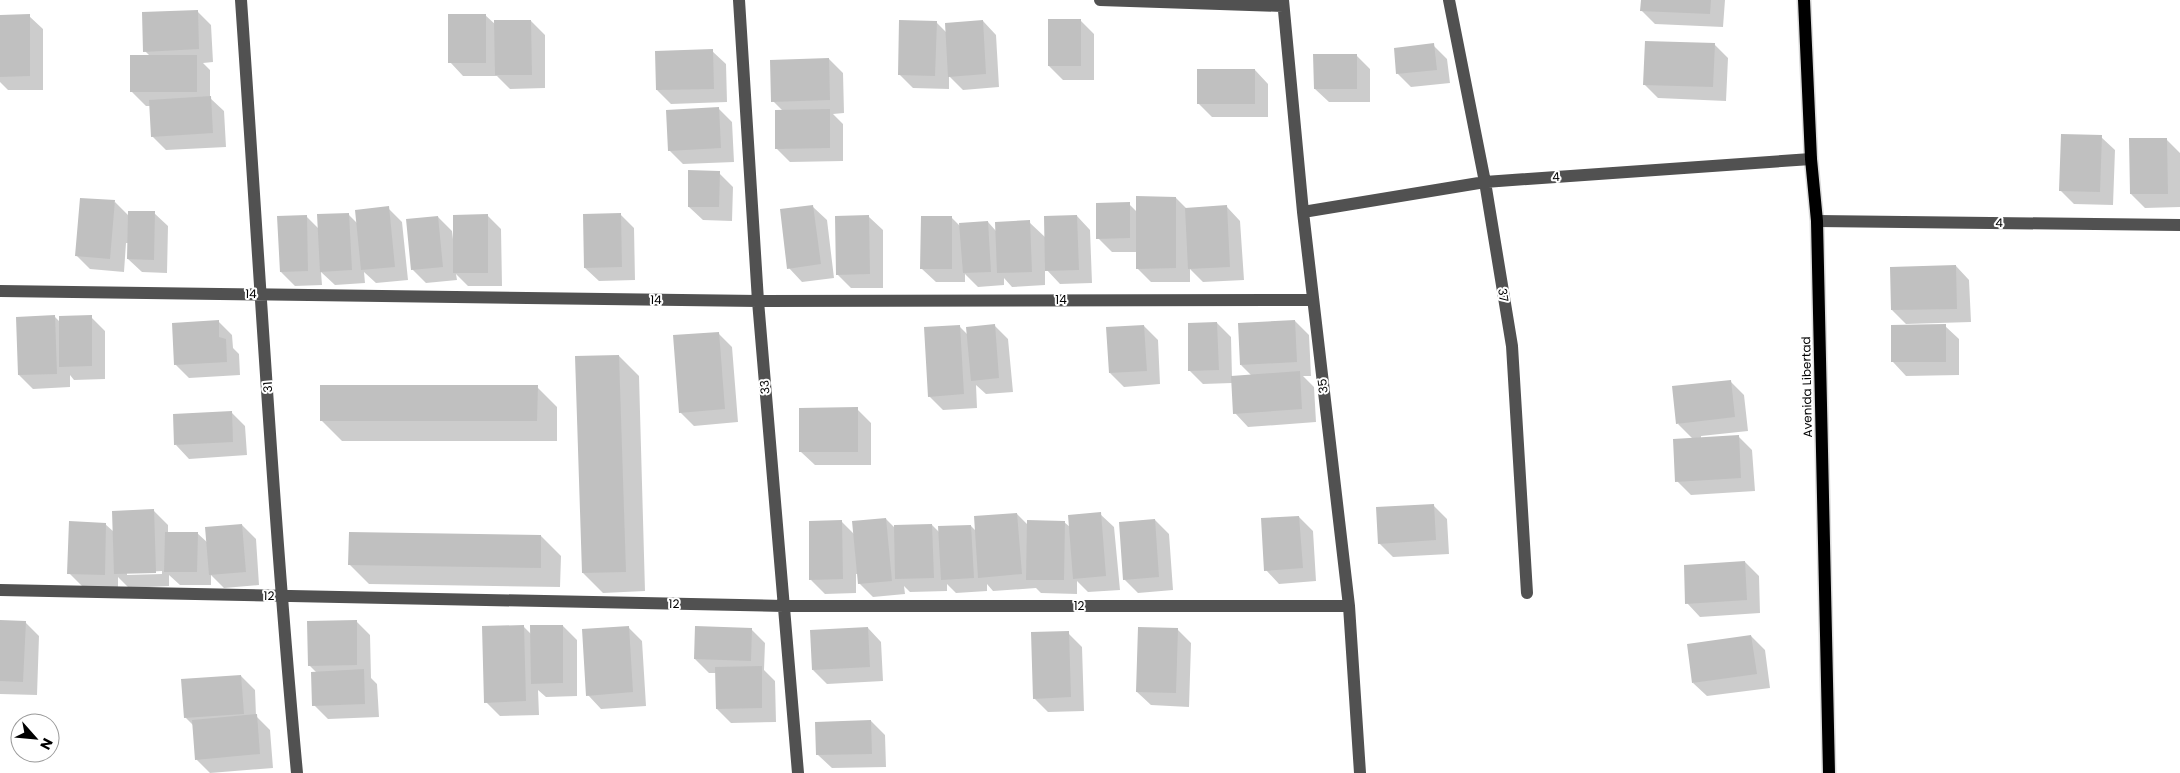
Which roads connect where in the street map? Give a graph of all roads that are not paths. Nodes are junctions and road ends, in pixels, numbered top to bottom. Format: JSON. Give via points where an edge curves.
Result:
{"nodes":[{"id":1,"x":240,"y":0,"type":"edge"},
{"id":2,"x":739,"y":0,"type":"edge"},
{"id":3,"x":1100,"y":0,"type":"edge"},
{"id":4,"x":1449,"y":0,"type":"edge"},
{"id":5,"x":1804,"y":0,"type":"edge"},
{"id":6,"x":1283,"y":3,"type":"edge"},
{"id":7,"x":1811,"y":159,"type":"junction"},
{"id":8,"x":1485,"y":182,"type":"junction"},
{"id":9,"x":1303,"y":212,"type":"junction"},
{"id":10,"x":1817,"y":221,"type":"junction"},
{"id":11,"x":2180,"y":225,"type":"edge"},
{"id":12,"x":0,"y":291,"type":"edge"},
{"id":13,"x":262,"y":294,"type":"junction"},
{"id":14,"x":1312,"y":300,"type":"junction"},
{"id":15,"x":758,"y":301,"type":"junction"},
{"id":16,"x":0,"y":590,"type":"edge"},
{"id":17,"x":1526,"y":593,"type":"dead end"},
{"id":18,"x":280,"y":596,"type":"junction"},
{"id":19,"x":784,"y":606,"type":"junction"},
{"id":20,"x":1348,"y":606,"type":"junction"},
{"id":21,"x":297,"y":773,"type":"edge"},
{"id":22,"x":798,"y":773,"type":"edge"},
{"id":23,"x":1360,"y":773,"type":"edge"},
{"id":24,"x":1829,"y":773,"type":"edge"}],
"edges":[{"from":1,"to":13,"type":"street","name":"31"},
{"from":2,"to":15,"type":"street","name":"33"},
{"from":3,"to":6,"type":"street"},
{"from":4,"to":8,"type":"street","name":"37"},
{"from":5,"to":7,"type":"main road","name":"Avenida Libertad"},
{"from":6,"to":9,"type":"street","name":"35"},
{"from":7,"to":8,"type":"street","name":"4"},
{"from":7,"to":10,"type":"main road","name":"Avenida Libertad"},
{"from":8,"to":9,"type":"street","name":"4"},
{"from":8,"to":17,"type":"street","name":"37","via":[[1512,346]]},
{"from":9,"to":14,"type":"street","name":"35"},
{"from":10,"to":11,"type":"street","name":"4"},
{"from":10,"to":24,"type":"main road","name":"Avenida Libertad"},
{"from":12,"to":13,"type":"street","name":"14"},
{"from":13,"to":15,"type":"street","name":"14"},
{"from":13,"to":18,"type":"street","name":"31"},
{"from":14,"to":15,"type":"street","name":"14"},
{"from":14,"to":20,"type":"street","name":"35"},
{"from":15,"to":19,"type":"street","name":"33"},
{"from":16,"to":18,"type":"street","name":"12"},
{"from":18,"to":19,"type":"street","name":"12"},
{"from":18,"to":21,"type":"street","name":"31"},
{"from":19,"to":20,"type":"street","name":"12"},
{"from":19,"to":22,"type":"street","name":"33"},
{"from":20,"to":23,"type":"street","name":"35"}]}
